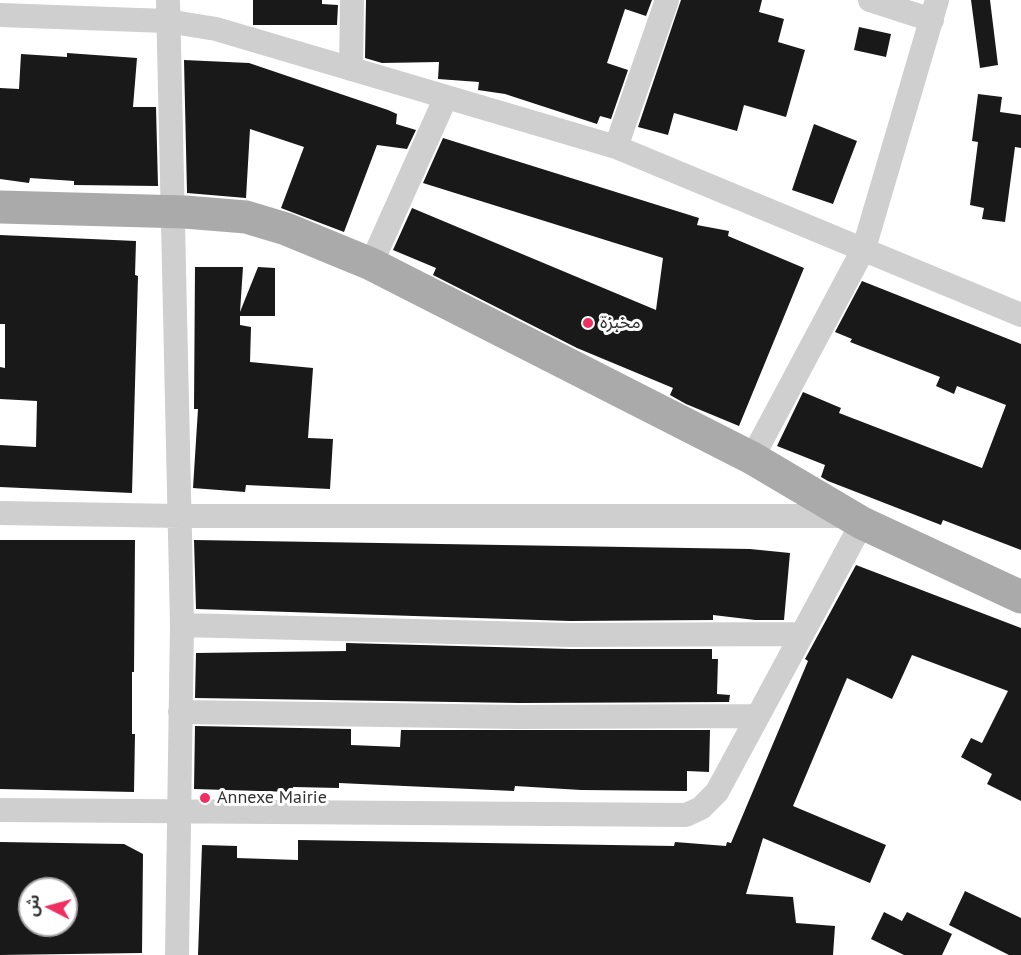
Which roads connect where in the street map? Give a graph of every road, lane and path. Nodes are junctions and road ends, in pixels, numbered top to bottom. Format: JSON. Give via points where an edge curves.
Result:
{"nodes":[{"id":1,"x":352,"y":0,"type":"edge"},
{"id":2,"x":667,"y":0,"type":"edge"},
{"id":3,"x":870,"y":0,"type":"edge"},
{"id":4,"x":934,"y":10,"type":"edge"},
{"id":5,"x":168,"y":11,"type":"edge"},
{"id":6,"x":0,"y":15,"type":"edge"},
{"id":7,"x":351,"y":69,"type":"junction"},
{"id":8,"x":446,"y":97,"type":"junction"},
{"id":9,"x":616,"y":147,"type":"junction"},
{"id":10,"x":0,"y":207,"type":"edge"},
{"id":11,"x":172,"y":212,"type":"junction"},
{"id":12,"x":864,"y":248,"type":"junction"},
{"id":13,"x":371,"y":264,"type":"junction"},
{"id":14,"x":1021,"y":315,"type":"edge"},
{"id":15,"x":752,"y":458,"type":"junction"},
{"id":16,"x":0,"y":513,"type":"edge"},
{"id":17,"x":181,"y":516,"type":"junction"},
{"id":18,"x":856,"y":519,"type":"junction"},
{"id":19,"x":1021,"y":597,"type":"edge"},
{"id":20,"x":182,"y":625,"type":"junction"},
{"id":21,"x":801,"y":634,"type":"junction"},
{"id":22,"x":180,"y":712,"type":"junction"},
{"id":23,"x":756,"y":716,"type":"junction"},
{"id":24,"x":0,"y":810,"type":"edge"},
{"id":25,"x":178,"y":810,"type":"junction"},
{"id":26,"x":177,"y":955,"type":"edge"}],
"edges":[{"from":1,"to":7,"type":"street"},
{"from":2,"to":9,"type":"street"},
{"from":3,"to":4,"type":"street"},
{"from":4,"to":12,"type":"street"},
{"from":5,"to":6,"type":"street"},
{"from":5,"to":7,"type":"street"},
{"from":5,"to":11,"type":"street"},
{"from":7,"to":8,"type":"street"},
{"from":8,"to":9,"type":"street"},
{"from":8,"to":13,"type":"street"},
{"from":9,"to":12,"type":"street"},
{"from":10,"to":11,"type":"main road"},
{"from":11,"to":13,"type":"main road","via":[[246,217]]},
{"from":11,"to":17,"type":"street"},
{"from":12,"to":14,"type":"street"},
{"from":12,"to":15,"type":"street"},
{"from":13,"to":15,"type":"main road"},
{"from":15,"to":18,"type":"main road"},
{"from":16,"to":17,"type":"street"},
{"from":17,"to":18,"type":"street"},
{"from":17,"to":20,"type":"street"},
{"from":18,"to":19,"type":"main road"},
{"from":18,"to":21,"type":"street"},
{"from":20,"to":21,"type":"street","via":[[570,635]]},
{"from":20,"to":22,"type":"street"},
{"from":21,"to":23,"type":"street"},
{"from":22,"to":23,"type":"street"},
{"from":22,"to":25,"type":"street"},
{"from":23,"to":25,"type":"street","via":[[717,792],[701,808],[686,815]]},
{"from":24,"to":25,"type":"street"},
{"from":25,"to":26,"type":"street"}]}
